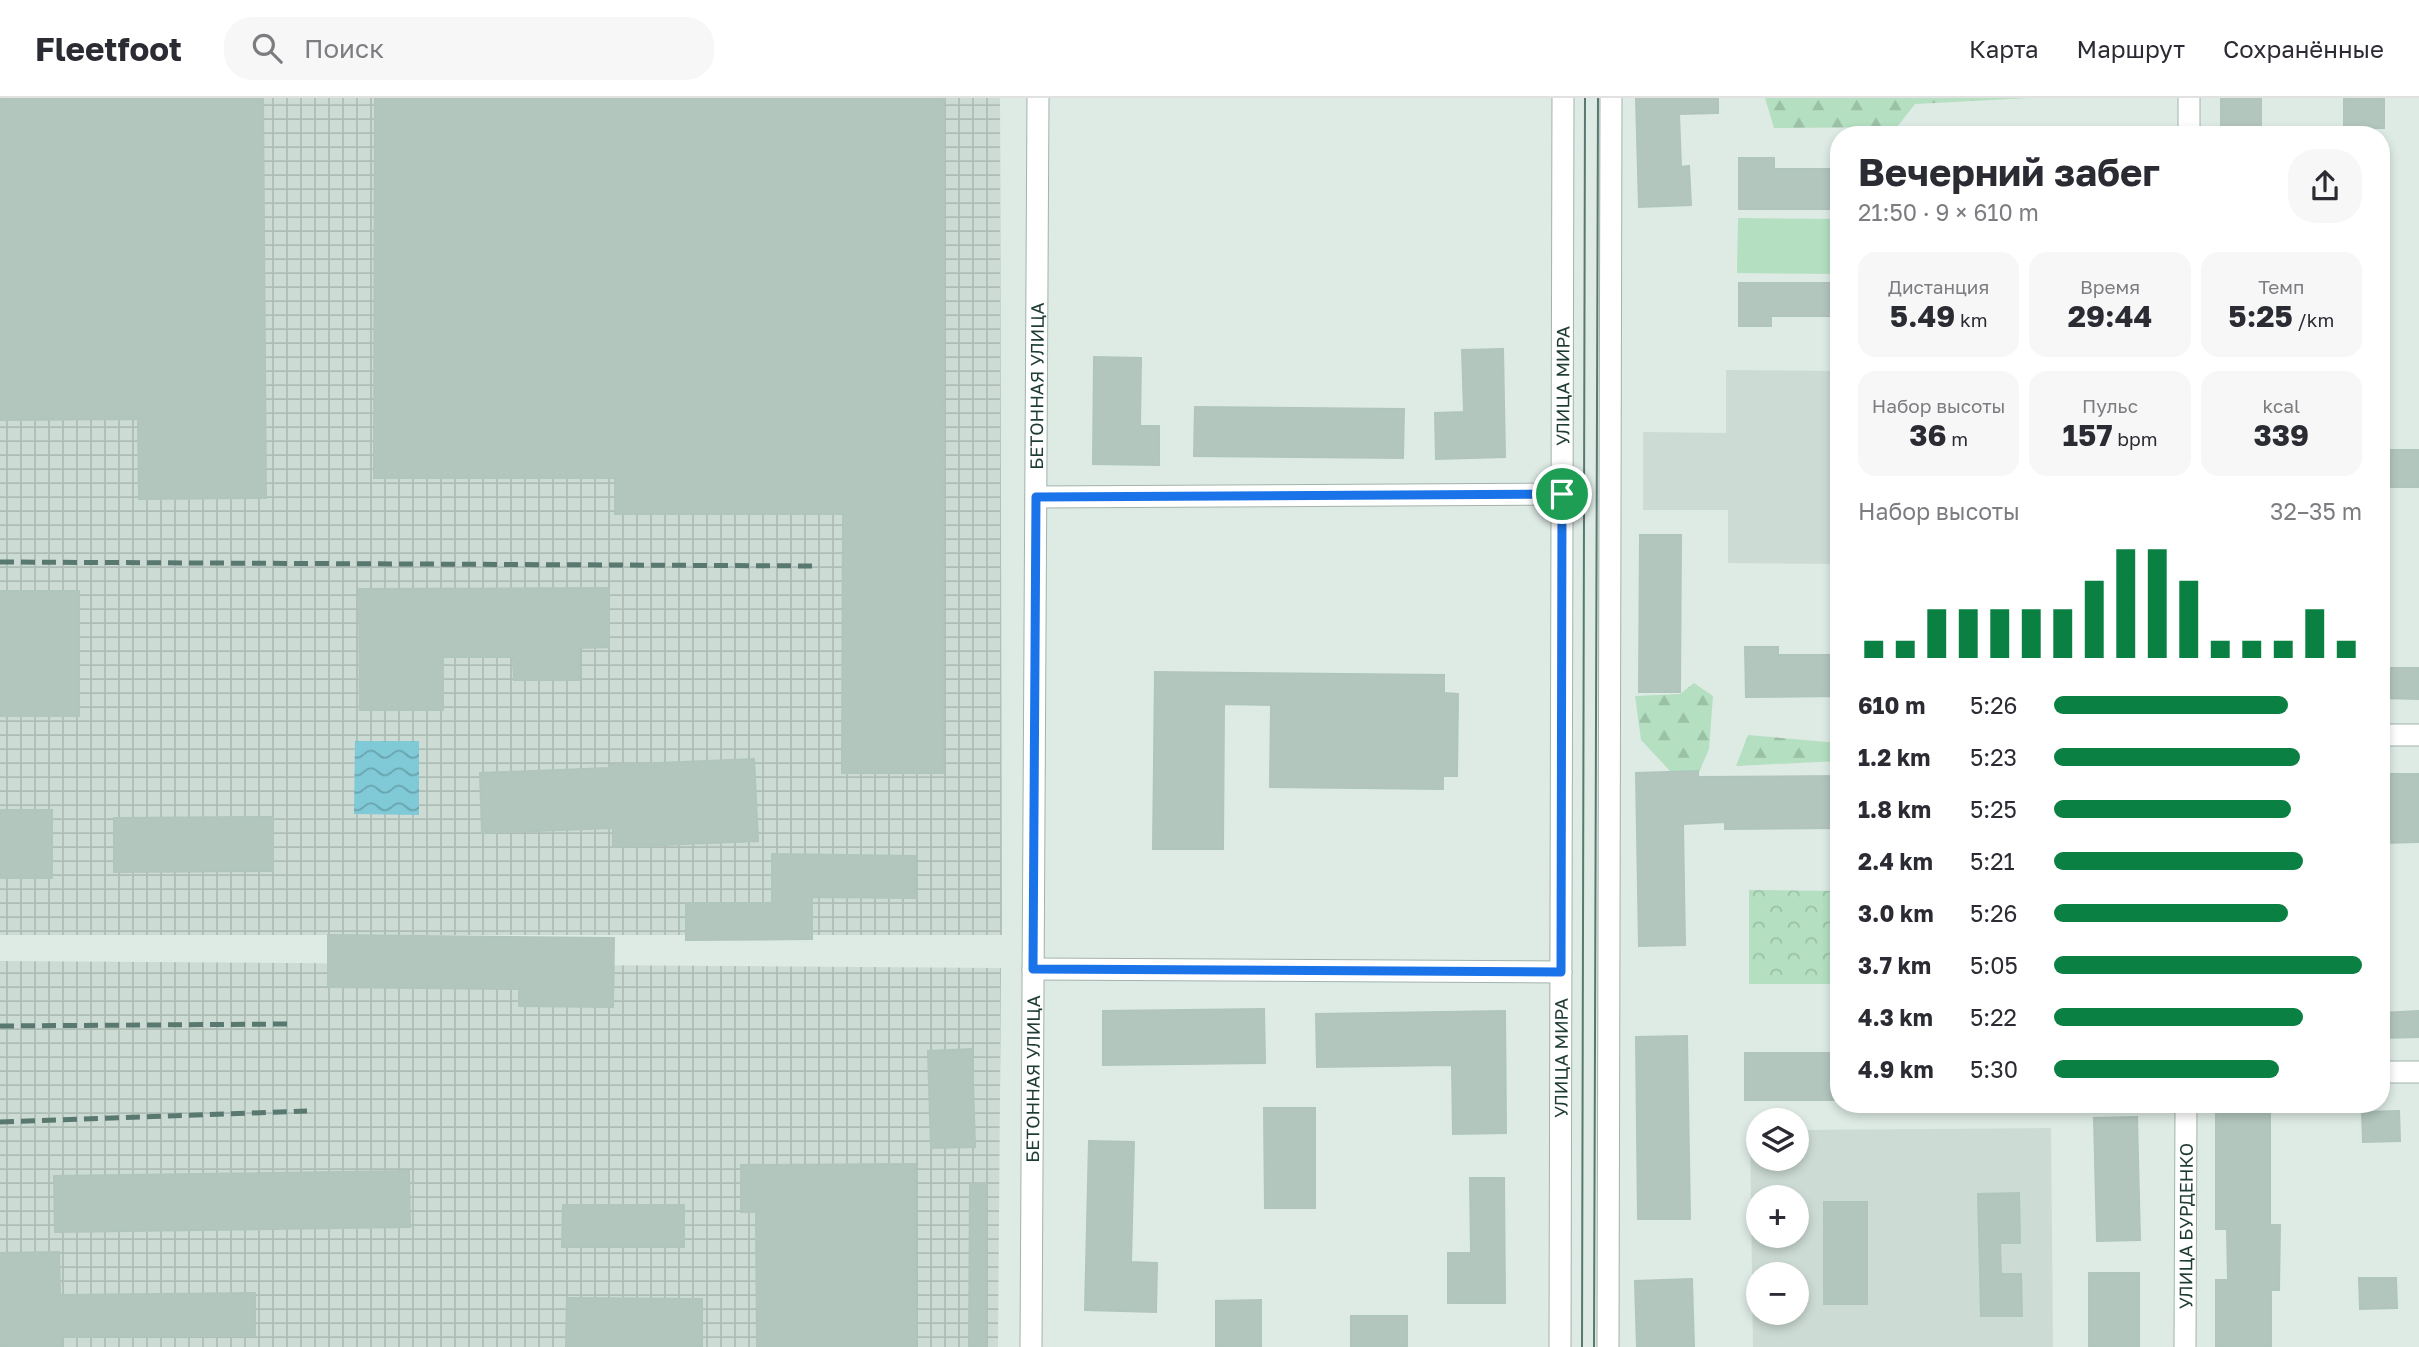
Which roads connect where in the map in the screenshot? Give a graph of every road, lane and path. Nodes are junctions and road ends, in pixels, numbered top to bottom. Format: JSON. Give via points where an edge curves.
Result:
{"nodes":[{"id":1,"x":1038,"y":98,"type":"edge"},
{"id":2,"x":1563,"y":98,"type":"edge"},
{"id":3,"x":1611,"y":98,"type":"edge"},
{"id":4,"x":2189,"y":98,"type":"edge"},
{"id":5,"x":2189,"y":126,"type":"edge"},
{"id":6,"x":1562,"y":494,"type":"junction"},
{"id":7,"x":1036,"y":497,"type":"junction"},
{"id":8,"x":2390,"y":735,"type":"edge"},
{"id":9,"x":2419,"y":736,"type":"edge"},
{"id":10,"x":1033,"y":969,"type":"junction"},
{"id":11,"x":1561,"y":972,"type":"junction"},
{"id":12,"x":2390,"y":1072,"type":"edge"},
{"id":13,"x":2419,"y":1072,"type":"edge"},
{"id":14,"x":2186,"y":1113,"type":"edge"},
{"id":15,"x":1031,"y":1347,"type":"edge"},
{"id":16,"x":1560,"y":1347,"type":"edge"},
{"id":17,"x":1608,"y":1347,"type":"edge"},
{"id":18,"x":2185,"y":1347,"type":"edge"}],
"edges":[{"from":1,"to":7,"type":"street","name":"БЕТОННАЯ УЛИЦА"},
{"from":2,"to":6,"type":"street","name":"УЛИЦА МИРА"},
{"from":3,"to":17,"type":"street"},
{"from":4,"to":5,"type":"street"},
{"from":6,"to":7,"type":"street"},
{"from":6,"to":11,"type":"street","name":"УЛИЦА МИРА"},
{"from":7,"to":10,"type":"street","name":"БЕТОННАЯ УЛИЦА"},
{"from":8,"to":9,"type":"street"},
{"from":10,"to":11,"type":"street"},
{"from":10,"to":15,"type":"street","name":"БЕТОННАЯ УЛИЦА"},
{"from":11,"to":16,"type":"street","name":"УЛИЦА МИРА"},
{"from":12,"to":13,"type":"street"},
{"from":14,"to":18,"type":"street","name":"УЛИЦА БУРДЕНКО"}]}
